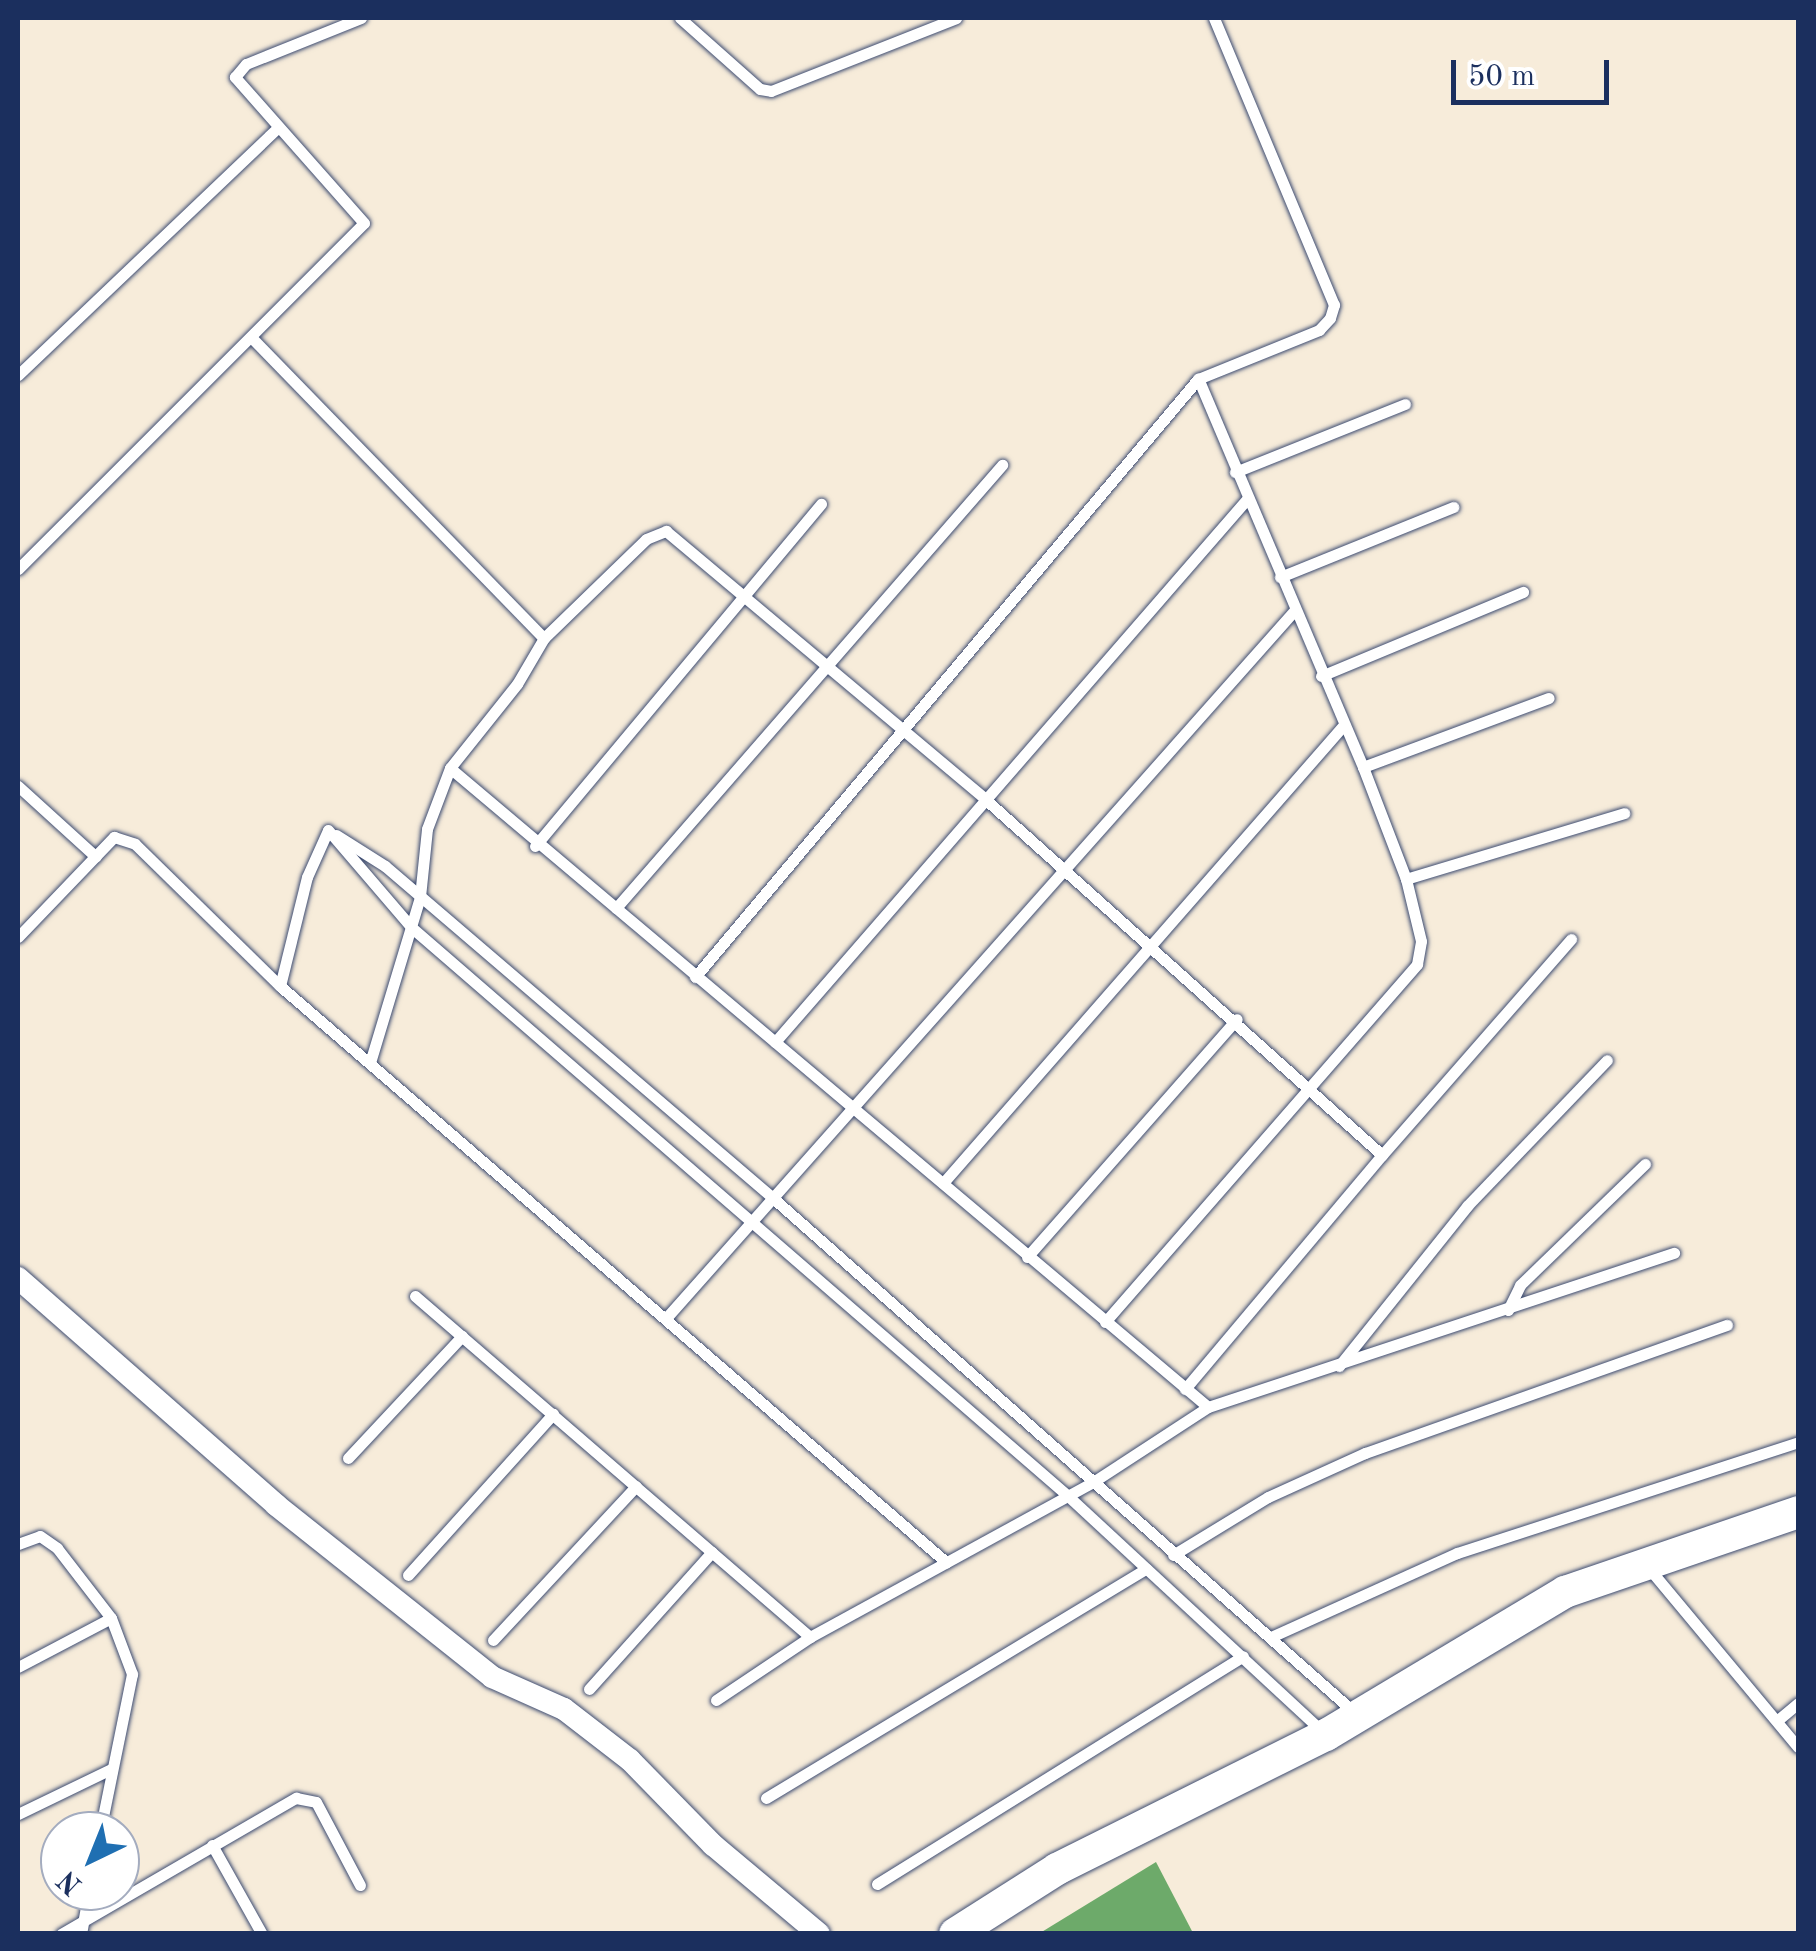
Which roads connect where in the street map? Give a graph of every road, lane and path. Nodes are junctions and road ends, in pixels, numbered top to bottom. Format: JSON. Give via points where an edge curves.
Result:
{"nodes":[{"id":1,"x":361,"y":18,"type":"edge"},
{"id":2,"x":680,"y":18,"type":"edge"},
{"id":3,"x":956,"y":18,"type":"edge"},
{"id":4,"x":1214,"y":18,"type":"edge"},
{"id":5,"x":277,"y":128,"type":"junction"},
{"id":6,"x":251,"y":337,"type":"junction"},
{"id":7,"x":18,"y":375,"type":"edge"},
{"id":8,"x":1198,"y":380,"type":"junction"},
{"id":9,"x":1406,"y":404,"type":"dead end"},
{"id":10,"x":1002,"y":465,"type":"dead end"},
{"id":11,"x":1235,"y":472,"type":"junction"},
{"id":12,"x":1247,"y":499,"type":"junction"},
{"id":13,"x":821,"y":504,"type":"dead end"},
{"id":14,"x":1453,"y":507,"type":"dead end"},
{"id":15,"x":18,"y":569,"type":"edge"},
{"id":16,"x":1280,"y":577,"type":"junction"},
{"id":17,"x":1523,"y":592,"type":"dead end"},
{"id":18,"x":744,"y":596,"type":"junction"},
{"id":19,"x":1295,"y":610,"type":"junction"},
{"id":20,"x":544,"y":638,"type":"junction"},
{"id":21,"x":822,"y":664,"type":"junction"},
{"id":22,"x":1321,"y":676,"type":"junction"},
{"id":23,"x":1549,"y":698,"type":"dead end"},
{"id":24,"x":1342,"y":727,"type":"junction"},
{"id":25,"x":903,"y":731,"type":"junction"},
{"id":26,"x":1363,"y":767,"type":"junction"},
{"id":27,"x":450,"y":768,"type":"junction"},
{"id":28,"x":18,"y":786,"type":"edge"},
{"id":29,"x":985,"y":799,"type":"junction"},
{"id":30,"x":1624,"y":813,"type":"dead end"},
{"id":31,"x":328,"y":830,"type":"junction"},
{"id":32,"x":535,"y":846,"type":"junction"},
{"id":33,"x":96,"y":856,"type":"junction"},
{"id":34,"x":1066,"y":872,"type":"junction"},
{"id":35,"x":1406,"y":879,"type":"junction"},
{"id":36,"x":420,"y":897,"type":"junction"},
{"id":37,"x":616,"y":908,"type":"junction"},
{"id":38,"x":411,"y":927,"type":"junction"},
{"id":39,"x":18,"y":937,"type":"edge"},
{"id":40,"x":1571,"y":939,"type":"dead end"},
{"id":41,"x":1150,"y":944,"type":"junction"},
{"id":42,"x":694,"y":977,"type":"junction"},
{"id":43,"x":280,"y":986,"type":"junction"},
{"id":44,"x":1237,"y":1019,"type":"junction"},
{"id":45,"x":775,"y":1042,"type":"junction"},
{"id":46,"x":1607,"y":1060,"type":"dead end"},
{"id":47,"x":370,"y":1062,"type":"junction"},
{"id":48,"x":1312,"y":1088,"type":"junction"},
{"id":49,"x":850,"y":1107,"type":"junction"},
{"id":50,"x":1382,"y":1155,"type":"junction"},
{"id":51,"x":1645,"y":1164,"type":"dead end"},
{"id":52,"x":943,"y":1183,"type":"junction"},
{"id":53,"x":774,"y":1198,"type":"junction"},
{"id":54,"x":754,"y":1222,"type":"junction"},
{"id":55,"x":1674,"y":1253,"type":"dead end"},
{"id":56,"x":1028,"y":1257,"type":"junction"},
{"id":57,"x":18,"y":1278,"type":"edge"},
{"id":58,"x":415,"y":1296,"type":"dead end"},
{"id":59,"x":1508,"y":1310,"type":"junction"},
{"id":60,"x":667,"y":1317,"type":"junction"},
{"id":61,"x":1106,"y":1322,"type":"junction"},
{"id":62,"x":1728,"y":1325,"type":"dead end"},
{"id":63,"x":462,"y":1336,"type":"junction"},
{"id":64,"x":1339,"y":1366,"type":"junction"},
{"id":65,"x":1185,"y":1389,"type":"junction"},
{"id":66,"x":1208,"y":1407,"type":"junction"},
{"id":67,"x":553,"y":1414,"type":"junction"},
{"id":68,"x":1798,"y":1442,"type":"edge"},
{"id":69,"x":348,"y":1458,"type":"dead end"},
{"id":70,"x":1093,"y":1482,"type":"junction"},
{"id":71,"x":636,"y":1486,"type":"junction"},
{"id":72,"x":1068,"y":1496,"type":"junction"},
{"id":73,"x":1798,"y":1512,"type":"edge"},
{"id":74,"x":18,"y":1544,"type":"edge"},
{"id":75,"x":712,"y":1552,"type":"junction"},
{"id":76,"x":1173,"y":1555,"type":"junction"},
{"id":77,"x":946,"y":1562,"type":"junction"},
{"id":78,"x":1645,"y":1564,"type":"junction"},
{"id":79,"x":1146,"y":1570,"type":"junction"},
{"id":80,"x":408,"y":1575,"type":"dead end"},
{"id":81,"x":111,"y":1618,"type":"junction"},
{"id":82,"x":810,"y":1637,"type":"junction"},
{"id":83,"x":1270,"y":1637,"type":"junction"},
{"id":84,"x":492,"y":1640,"type":"dead end"},
{"id":85,"x":1243,"y":1656,"type":"junction"},
{"id":86,"x":18,"y":1667,"type":"edge"},
{"id":87,"x":588,"y":1689,"type":"dead end"},
{"id":88,"x":716,"y":1700,"type":"dead end"},
{"id":89,"x":1798,"y":1703,"type":"edge"},
{"id":90,"x":1358,"y":1716,"type":"junction"},
{"id":91,"x":1778,"y":1719,"type":"junction"},
{"id":92,"x":1326,"y":1734,"type":"junction"},
{"id":93,"x":1798,"y":1747,"type":"edge"},
{"id":94,"x":111,"y":1768,"type":"junction"},
{"id":95,"x":766,"y":1798,"type":"dead end"},
{"id":96,"x":103,"y":1811,"type":"edge"},
{"id":97,"x":18,"y":1814,"type":"edge"},
{"id":98,"x":212,"y":1845,"type":"junction"},
{"id":99,"x":876,"y":1884,"type":"dead end"},
{"id":100,"x":360,"y":1886,"type":"dead end"},
{"id":101,"x":82,"y":1927,"type":"edge"},
{"id":102,"x":61,"y":1934,"type":"edge"},
{"id":103,"x":262,"y":1934,"type":"edge"},
{"id":104,"x":819,"y":1934,"type":"edge"},
{"id":105,"x":955,"y":1934,"type":"edge"}],
"edges":[{"from":1,"to":5,"type":"lane","via":[[246,64],[235,78]]},
{"from":2,"to":3,"type":"lane","via":[[760,89],[771,91]]},
{"from":4,"to":8,"type":"lane","via":[[1334,305],[1319,330]]},
{"from":5,"to":6,"type":"lane","via":[[364,223]]},
{"from":5,"to":7,"type":"lane"},
{"from":6,"to":15,"type":"lane"},
{"from":6,"to":20,"type":"lane"},
{"from":8,"to":11,"type":"lane"},
{"from":8,"to":25,"type":"lane"},
{"from":9,"to":11,"type":"lane"},
{"from":10,"to":21,"type":"lane"},
{"from":11,"to":12,"type":"lane"},
{"from":12,"to":16,"type":"lane"},
{"from":12,"to":29,"type":"lane"},
{"from":13,"to":18,"type":"lane"},
{"from":14,"to":16,"type":"lane"},
{"from":16,"to":19,"type":"lane"},
{"from":17,"to":22,"type":"lane"},
{"from":18,"to":20,"type":"lane","via":[[666,531],[654,533]]},
{"from":18,"to":21,"type":"lane"},
{"from":18,"to":32,"type":"lane"},
{"from":19,"to":22,"type":"lane"},
{"from":19,"to":34,"type":"lane"},
{"from":20,"to":27,"type":"lane","via":[[518,684]]},
{"from":21,"to":25,"type":"lane"},
{"from":21,"to":37,"type":"lane"},
{"from":22,"to":24,"type":"lane"},
{"from":23,"to":26,"type":"lane"},
{"from":24,"to":26,"type":"lane"},
{"from":24,"to":41,"type":"lane"},
{"from":25,"to":29,"type":"lane"},
{"from":25,"to":42,"type":"lane"},
{"from":26,"to":35,"type":"lane"},
{"from":27,"to":32,"type":"lane"},
{"from":27,"to":36,"type":"lane","via":[[427,829]]},
{"from":28,"to":33,"type":"lane"},
{"from":29,"to":34,"type":"lane"},
{"from":29,"to":45,"type":"lane"},
{"from":30,"to":35,"type":"lane"},
{"from":31,"to":36,"type":"lane","via":[[386,866]]},
{"from":31,"to":38,"type":"lane"},
{"from":31,"to":43,"type":"lane","via":[[307,876]]},
{"from":32,"to":37,"type":"lane"},
{"from":33,"to":39,"type":"lane"},
{"from":33,"to":43,"type":"lane","via":[[114,838],[135,844]]},
{"from":34,"to":41,"type":"lane"},
{"from":34,"to":49,"type":"lane"},
{"from":35,"to":48,"type":"lane","via":[[1421,941],[1416,964]]},
{"from":36,"to":38,"type":"lane"},
{"from":36,"to":53,"type":"lane"},
{"from":37,"to":42,"type":"lane"},
{"from":38,"to":47,"type":"lane"},
{"from":38,"to":54,"type":"lane"},
{"from":40,"to":50,"type":"lane"},
{"from":41,"to":44,"type":"lane"},
{"from":41,"to":52,"type":"lane"},
{"from":42,"to":45,"type":"lane"},
{"from":43,"to":47,"type":"lane"},
{"from":44,"to":48,"type":"lane"},
{"from":44,"to":56,"type":"lane"},
{"from":45,"to":49,"type":"lane"},
{"from":46,"to":64,"type":"lane","via":[[1468,1206]]},
{"from":47,"to":60,"type":"lane"},
{"from":48,"to":50,"type":"lane"},
{"from":48,"to":61,"type":"lane"},
{"from":49,"to":52,"type":"lane"},
{"from":49,"to":53,"type":"lane"},
{"from":50,"to":65,"type":"lane"},
{"from":51,"to":59,"type":"lane","via":[[1520,1285]]},
{"from":52,"to":56,"type":"lane"},
{"from":53,"to":54,"type":"lane"},
{"from":53,"to":70,"type":"lane"},
{"from":54,"to":60,"type":"lane"},
{"from":54,"to":72,"type":"lane"},
{"from":55,"to":59,"type":"lane"},
{"from":56,"to":61,"type":"lane"},
{"from":57,"to":104,"type":"street","via":[[276,1506],[492,1677],[564,1709],[630,1760],[713,1845]]},
{"from":58,"to":63,"type":"lane"},
{"from":59,"to":64,"type":"lane"},
{"from":60,"to":77,"type":"lane"},
{"from":61,"to":65,"type":"lane"},
{"from":62,"to":76,"type":"lane","via":[[1365,1453],[1268,1496]]},
{"from":63,"to":67,"type":"lane"},
{"from":63,"to":69,"type":"lane"},
{"from":64,"to":66,"type":"lane"},
{"from":65,"to":66,"type":"lane"},
{"from":66,"to":70,"type":"lane"},
{"from":67,"to":71,"type":"lane"},
{"from":67,"to":80,"type":"lane"},
{"from":68,"to":83,"type":"lane","via":[[1457,1553]]},
{"from":70,"to":72,"type":"lane"},
{"from":70,"to":76,"type":"lane"},
{"from":71,"to":75,"type":"lane"},
{"from":71,"to":84,"type":"lane"},
{"from":72,"to":77,"type":"lane"},
{"from":72,"to":79,"type":"lane"},
{"from":73,"to":78,"type":"street"},
{"from":74,"to":81,"type":"lane","via":[[40,1536],[57,1548]]},
{"from":75,"to":82,"type":"lane"},
{"from":75,"to":87,"type":"lane"},
{"from":76,"to":83,"type":"lane"},
{"from":77,"to":82,"type":"lane"},
{"from":78,"to":90,"type":"street","via":[[1564,1592]]},
{"from":78,"to":91,"type":"lane"},
{"from":79,"to":85,"type":"lane"},
{"from":79,"to":95,"type":"lane"},
{"from":81,"to":86,"type":"lane"},
{"from":81,"to":94,"type":"lane","via":[[132,1674]]},
{"from":82,"to":88,"type":"lane"},
{"from":83,"to":90,"type":"lane"},
{"from":85,"to":92,"type":"lane"},
{"from":85,"to":99,"type":"lane"},
{"from":89,"to":91,"type":"lane"},
{"from":90,"to":92,"type":"street"},
{"from":91,"to":93,"type":"lane"},
{"from":92,"to":105,"type":"street","via":[[1056,1869]]},
{"from":94,"to":96,"type":"lane"},
{"from":94,"to":97,"type":"lane"},
{"from":98,"to":100,"type":"lane","via":[[296,1798],[316,1802]]},
{"from":98,"to":101,"type":"lane"},
{"from":98,"to":103,"type":"lane"},
{"from":101,"to":102,"type":"lane"}]}
